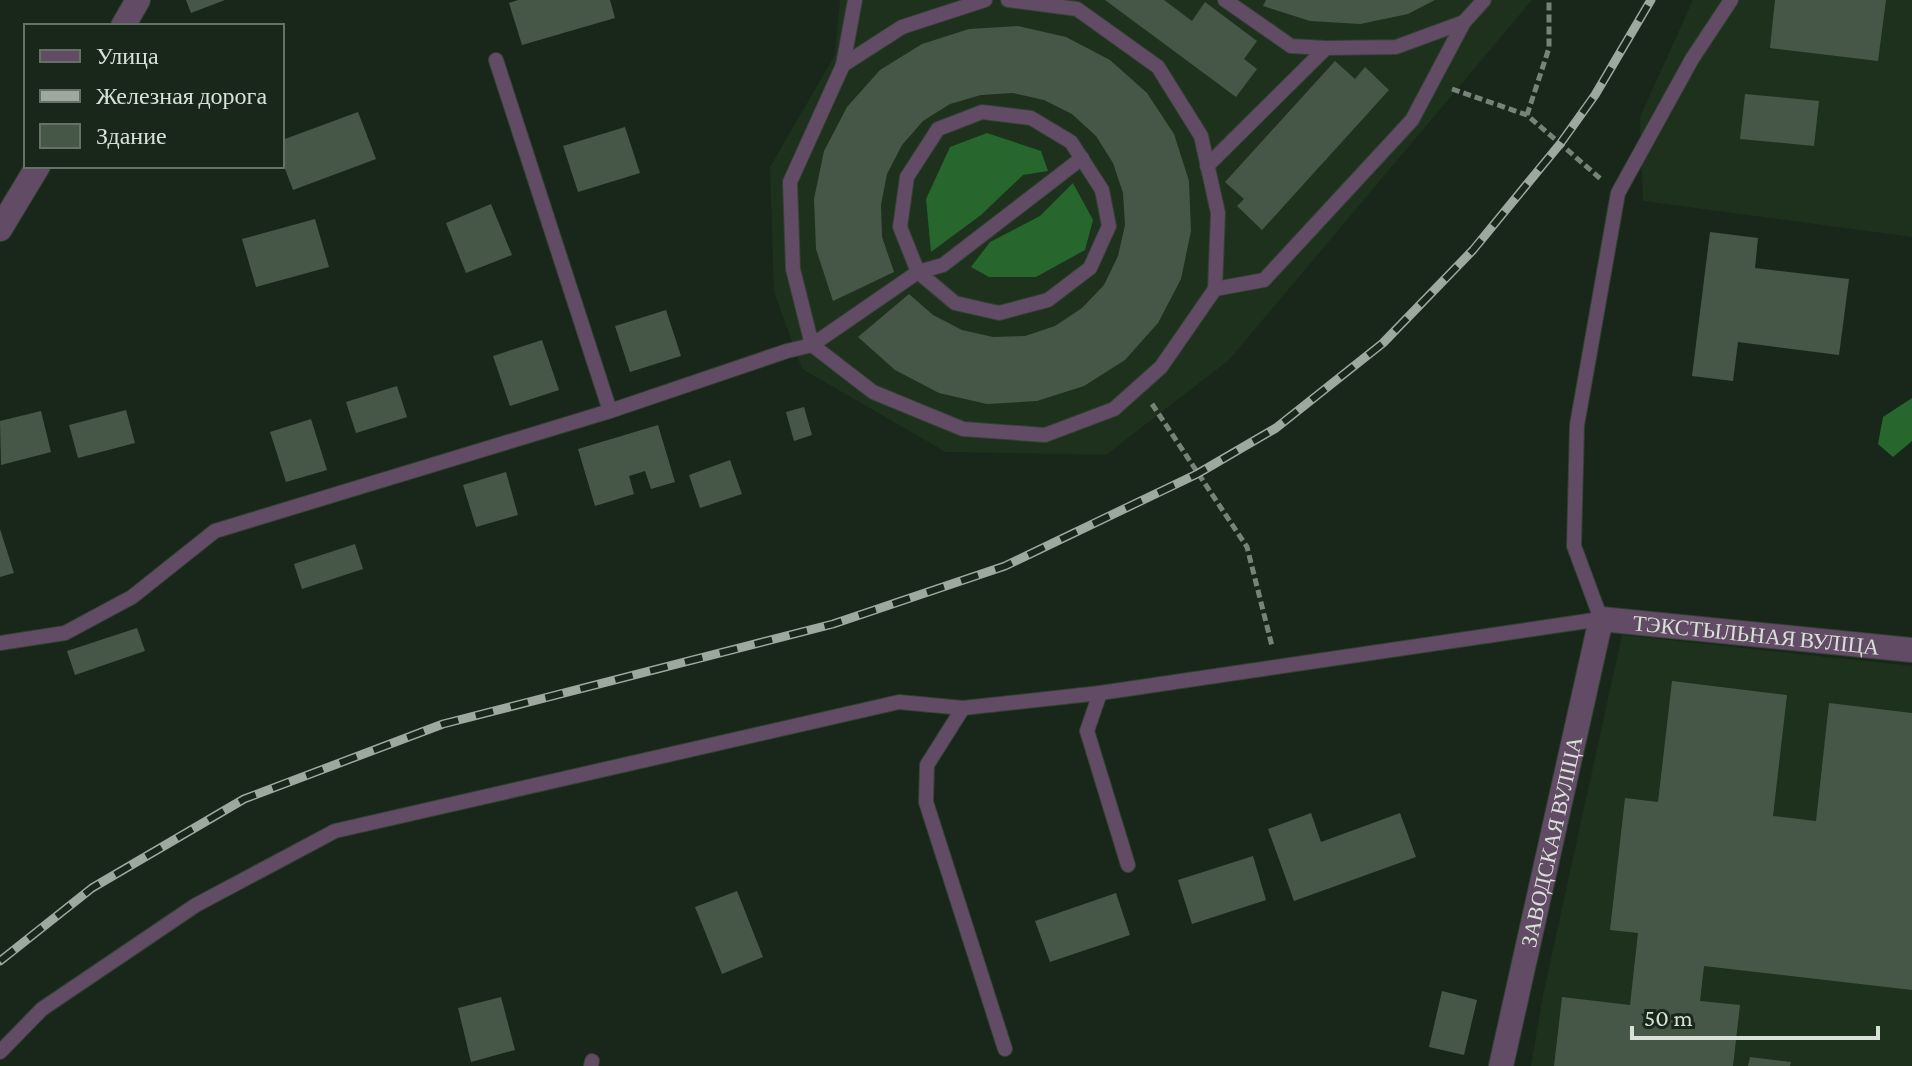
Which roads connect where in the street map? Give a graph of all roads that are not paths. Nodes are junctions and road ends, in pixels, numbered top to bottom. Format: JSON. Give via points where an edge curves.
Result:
{"nodes":[{"id":1,"x":138,"y":0,"type":"edge"},
{"id":2,"x":855,"y":0,"type":"edge"},
{"id":3,"x":985,"y":0,"type":"edge"},
{"id":4,"x":1008,"y":0,"type":"edge"},
{"id":5,"x":1484,"y":0,"type":"edge"},
{"id":6,"x":1731,"y":0,"type":"edge"},
{"id":7,"x":1236,"y":3,"type":"edge"},
{"id":8,"x":1464,"y":22,"type":"junction"},
{"id":9,"x":124,"y":24,"type":"edge"},
{"id":10,"x":1326,"y":48,"type":"junction"},
{"id":11,"x":496,"y":60,"type":"dead end"},
{"id":12,"x":843,"y":65,"type":"junction"},
{"id":13,"x":1082,"y":158,"type":"junction"},
{"id":14,"x":1207,"y":166,"type":"junction"},
{"id":15,"x":37,"y":168,"type":"edge"},
{"id":16,"x":0,"y":229,"type":"edge"},
{"id":17,"x":918,"y":272,"type":"junction"},
{"id":18,"x":1215,"y":289,"type":"junction"},
{"id":19,"x":812,"y":345,"type":"junction"},
{"id":20,"x":610,"y":411,"type":"junction"},
{"id":21,"x":1601,"y":619,"type":"junction"},
{"id":22,"x":0,"y":643,"type":"edge"},
{"id":23,"x":1912,"y":650,"type":"edge"},
{"id":24,"x":1100,"y":693,"type":"junction"},
{"id":25,"x":963,"y":708,"type":"junction"},
{"id":26,"x":1128,"y":865,"type":"dead end"},
{"id":27,"x":1005,"y":1049,"type":"dead end"},
{"id":28,"x":0,"y":1052,"type":"edge"},
{"id":29,"x":1501,"y":1066,"type":"edge"}],
"edges":[{"from":1,"to":9,"type":"street"},
{"from":2,"to":12,"type":"lane"},
{"from":3,"to":12,"type":"lane","via":[[902,27]]},
{"from":4,"to":14,"type":"lane","via":[[1077,9],[1158,67],[1201,136]]},
{"from":5,"to":8,"type":"lane"},
{"from":6,"to":21,"type":"lane","via":[[1618,193],[1577,425],[1574,546]]},
{"from":7,"to":10,"type":"lane","via":[[1291,46]]},
{"from":8,"to":10,"type":"lane","via":[[1396,47]]},
{"from":8,"to":18,"type":"lane","via":[[1412,120],[1264,280]]},
{"from":10,"to":14,"type":"lane"},
{"from":11,"to":20,"type":"lane"},
{"from":12,"to":19,"type":"lane","via":[[790,182],[793,269]]},
{"from":13,"to":17,"type":"lane","via":[[943,265]]},
{"from":13,"to":17,"type":"lane","via":[[1102,190],[1109,226],[1090,268],[1048,300],[999,313],[955,303]]},
{"from":13,"to":17,"type":"lane","via":[[1071,142],[1031,118],[982,112],[938,129],[907,177],[900,227]]},
{"from":14,"to":18,"type":"lane","via":[[1218,213]]},
{"from":15,"to":16,"type":"street"},
{"from":17,"to":19,"type":"lane"},
{"from":18,"to":19,"type":"lane","via":[[1161,367],[1114,409],[1045,435],[963,429],[873,392]]},
{"from":19,"to":20,"type":"lane"},
{"from":20,"to":22,"type":"lane","via":[[215,531],[132,597],[65,633]]},
{"from":21,"to":23,"type":"street","name":"ТЭКСТЫЛЬНАЯ ВУЛІЦА"},
{"from":21,"to":24,"type":"lane"},
{"from":21,"to":29,"type":"street","name":"ЗАВОДСКАЯ ВУЛІЦА"},
{"from":24,"to":25,"type":"lane"},
{"from":24,"to":26,"type":"lane","via":[[1087,731]]},
{"from":25,"to":27,"type":"lane","via":[[927,765],[926,802]]},
{"from":25,"to":28,"type":"lane","via":[[899,702],[335,831],[196,905],[42,1009]]}]}
